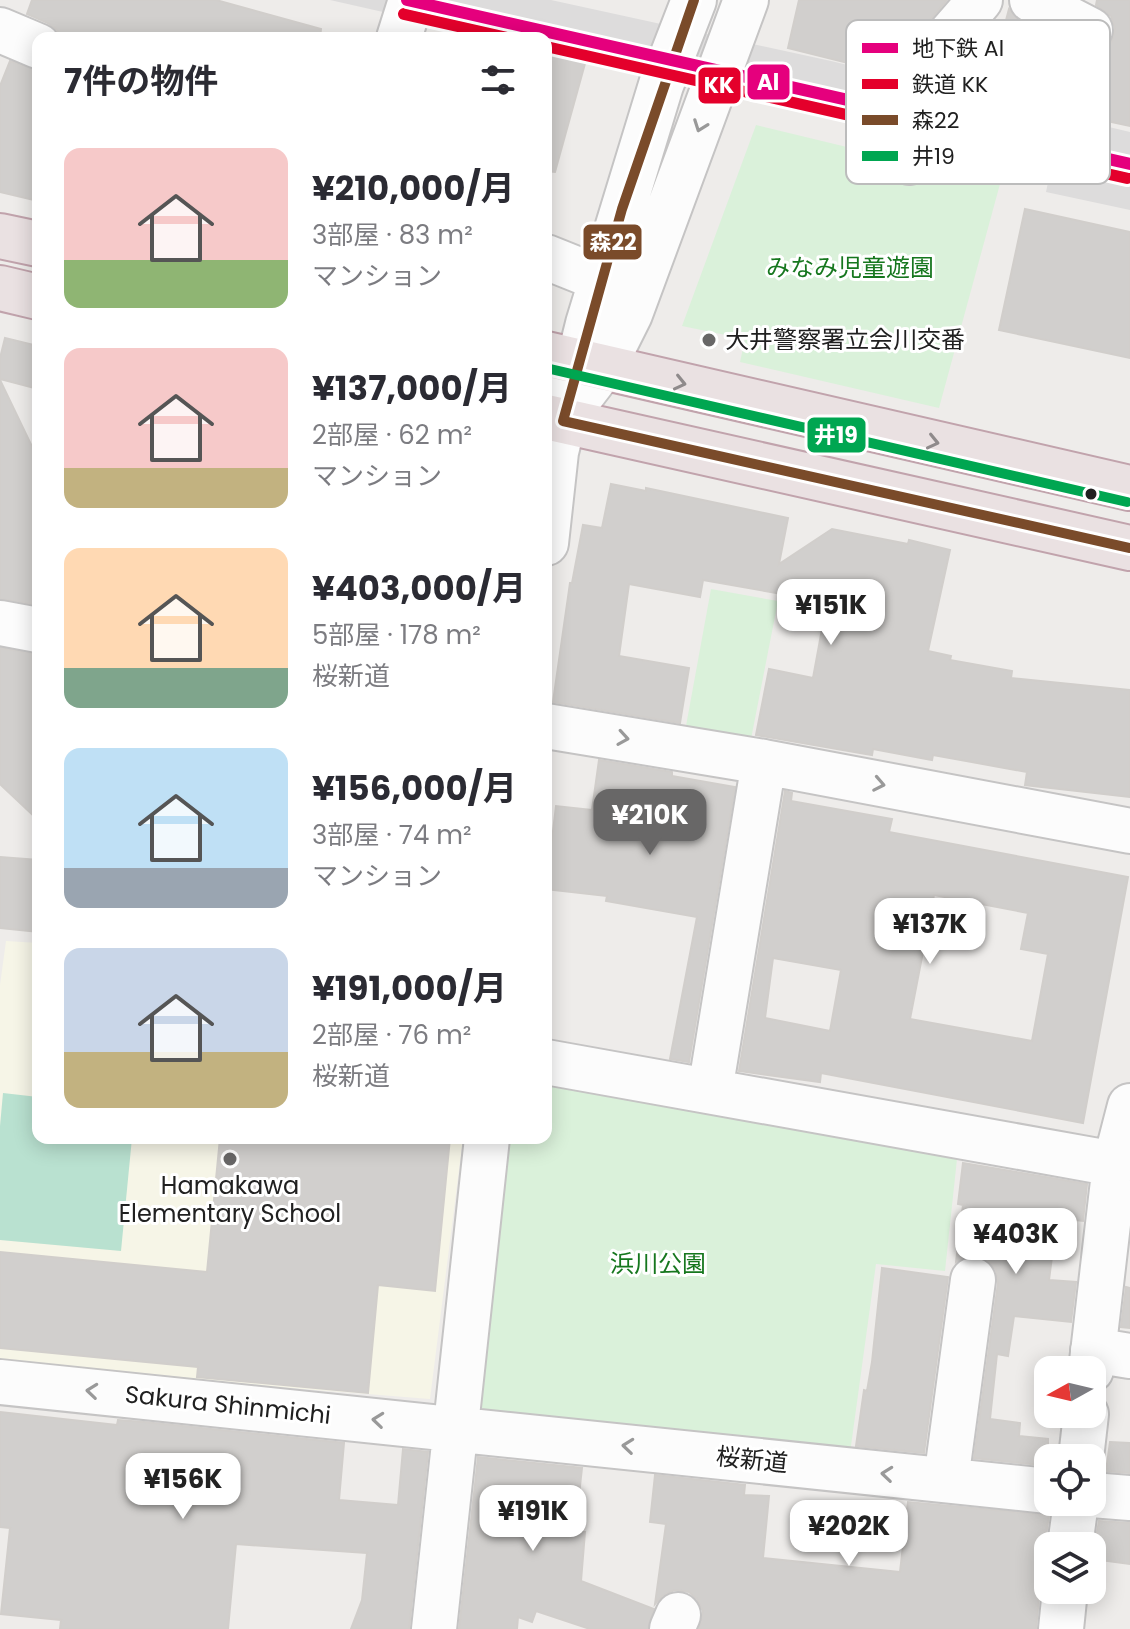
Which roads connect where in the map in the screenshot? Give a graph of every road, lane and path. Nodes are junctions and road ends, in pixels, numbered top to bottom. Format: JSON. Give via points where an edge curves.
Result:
{"nodes":[{"id":1,"x":10,"y":0,"type":"edge"},
{"id":2,"x":411,"y":0,"type":"edge"},
{"id":3,"x":694,"y":0,"type":"edge"},
{"id":4,"x":746,"y":0,"type":"edge"},
{"id":5,"x":980,"y":0,"type":"edge"},
{"id":6,"x":1032,"y":0,"type":"edge"},
{"id":7,"x":963,"y":20,"type":"edge"},
{"id":8,"x":1071,"y":20,"type":"edge"},
{"id":9,"x":0,"y":23,"type":"edge"},
{"id":10,"x":0,"y":30,"type":"edge"},
{"id":11,"x":401,"y":32,"type":"edge"},
{"id":12,"x":32,"y":43,"type":"edge"},
{"id":13,"x":0,"y":236,"type":"edge"},
{"id":14,"x":32,"y":243,"type":"edge"},
{"id":15,"x":552,"y":259,"type":"edge"},
{"id":16,"x":601,"y":279,"type":"junction"},
{"id":17,"x":0,"y":288,"type":"edge"},
{"id":18,"x":32,"y":296,"type":"edge"},
{"id":19,"x":576,"y":360,"type":"edge"},
{"id":20,"x":555,"y":419,"type":"edge"},
{"id":21,"x":552,"y":488,"type":"edge"},
{"id":22,"x":1130,"y":488,"type":"edge"},
{"id":23,"x":1130,"y":548,"type":"edge"},
{"id":24,"x":0,"y":623,"type":"edge"},
{"id":25,"x":32,"y":629,"type":"edge"},
{"id":26,"x":552,"y":727,"type":"edge"},
{"id":27,"x":764,"y":762,"type":"junction"},
{"id":28,"x":1130,"y":831,"type":"edge"},
{"id":29,"x":552,"y":1063,"type":"edge"},
{"id":30,"x":710,"y":1091,"type":"junction"},
{"id":31,"x":1130,"y":1106,"type":"edge"},
{"id":32,"x":486,"y":1144,"type":"edge"},
{"id":33,"x":1115,"y":1164,"type":"junction"},
{"id":34,"x":973,"y":1280,"type":"dead end"},
{"id":35,"x":1104,"y":1356,"type":"edge"},
{"id":36,"x":0,"y":1382,"type":"edge"},
{"id":37,"x":456,"y":1428,"type":"junction"},
{"id":38,"x":946,"y":1480,"type":"junction"},
{"id":39,"x":1034,"y":1489,"type":"edge"},
{"id":40,"x":1106,"y":1496,"type":"edge"},
{"id":41,"x":1130,"y":1498,"type":"edge"},
{"id":42,"x":1064,"y":1604,"type":"edge"},
{"id":43,"x":434,"y":1629,"type":"edge"},
{"id":44,"x":1061,"y":1629,"type":"edge"}],
"edges":[{"from":1,"to":9,"type":"street"},
{"from":2,"to":11,"type":"street"},
{"from":3,"to":16,"type":"street","via":[[661,85]]},
{"from":4,"to":19,"type":"street","one_way":true,"via":[[630,314]]},
{"from":5,"to":7,"type":"street"},
{"from":6,"to":8,"type":"street"},
{"from":10,"to":12,"type":"street"},
{"from":13,"to":14,"type":"highway"},
{"from":15,"to":16,"type":"street"},
{"from":16,"to":19,"type":"street"},
{"from":17,"to":18,"type":"highway"},
{"from":19,"to":20,"type":"street"},
{"from":19,"to":22,"type":"highway","one_way":true},
{"from":20,"to":21,"type":"street"},
{"from":20,"to":23,"type":"highway"},
{"from":24,"to":25,"type":"street"},
{"from":26,"to":27,"type":"street","one_way":true},
{"from":27,"to":28,"type":"street","one_way":true},
{"from":27,"to":30,"type":"street"},
{"from":29,"to":30,"type":"street"},
{"from":30,"to":33,"type":"street"},
{"from":31,"to":33,"type":"street"},
{"from":32,"to":37,"type":"street"},
{"from":33,"to":35,"type":"street"},
{"from":34,"to":38,"type":"street"},
{"from":37,"to":36,"type":"street","name":"Sakura Shinmichi","one_way":true},
{"from":38,"to":37,"type":"street","name":"桜新道","one_way":true},
{"from":37,"to":43,"type":"street"},
{"from":38,"to":39,"type":"street","name":"桜新道"},
{"from":40,"to":41,"type":"street"},
{"from":42,"to":44,"type":"street"}]}
